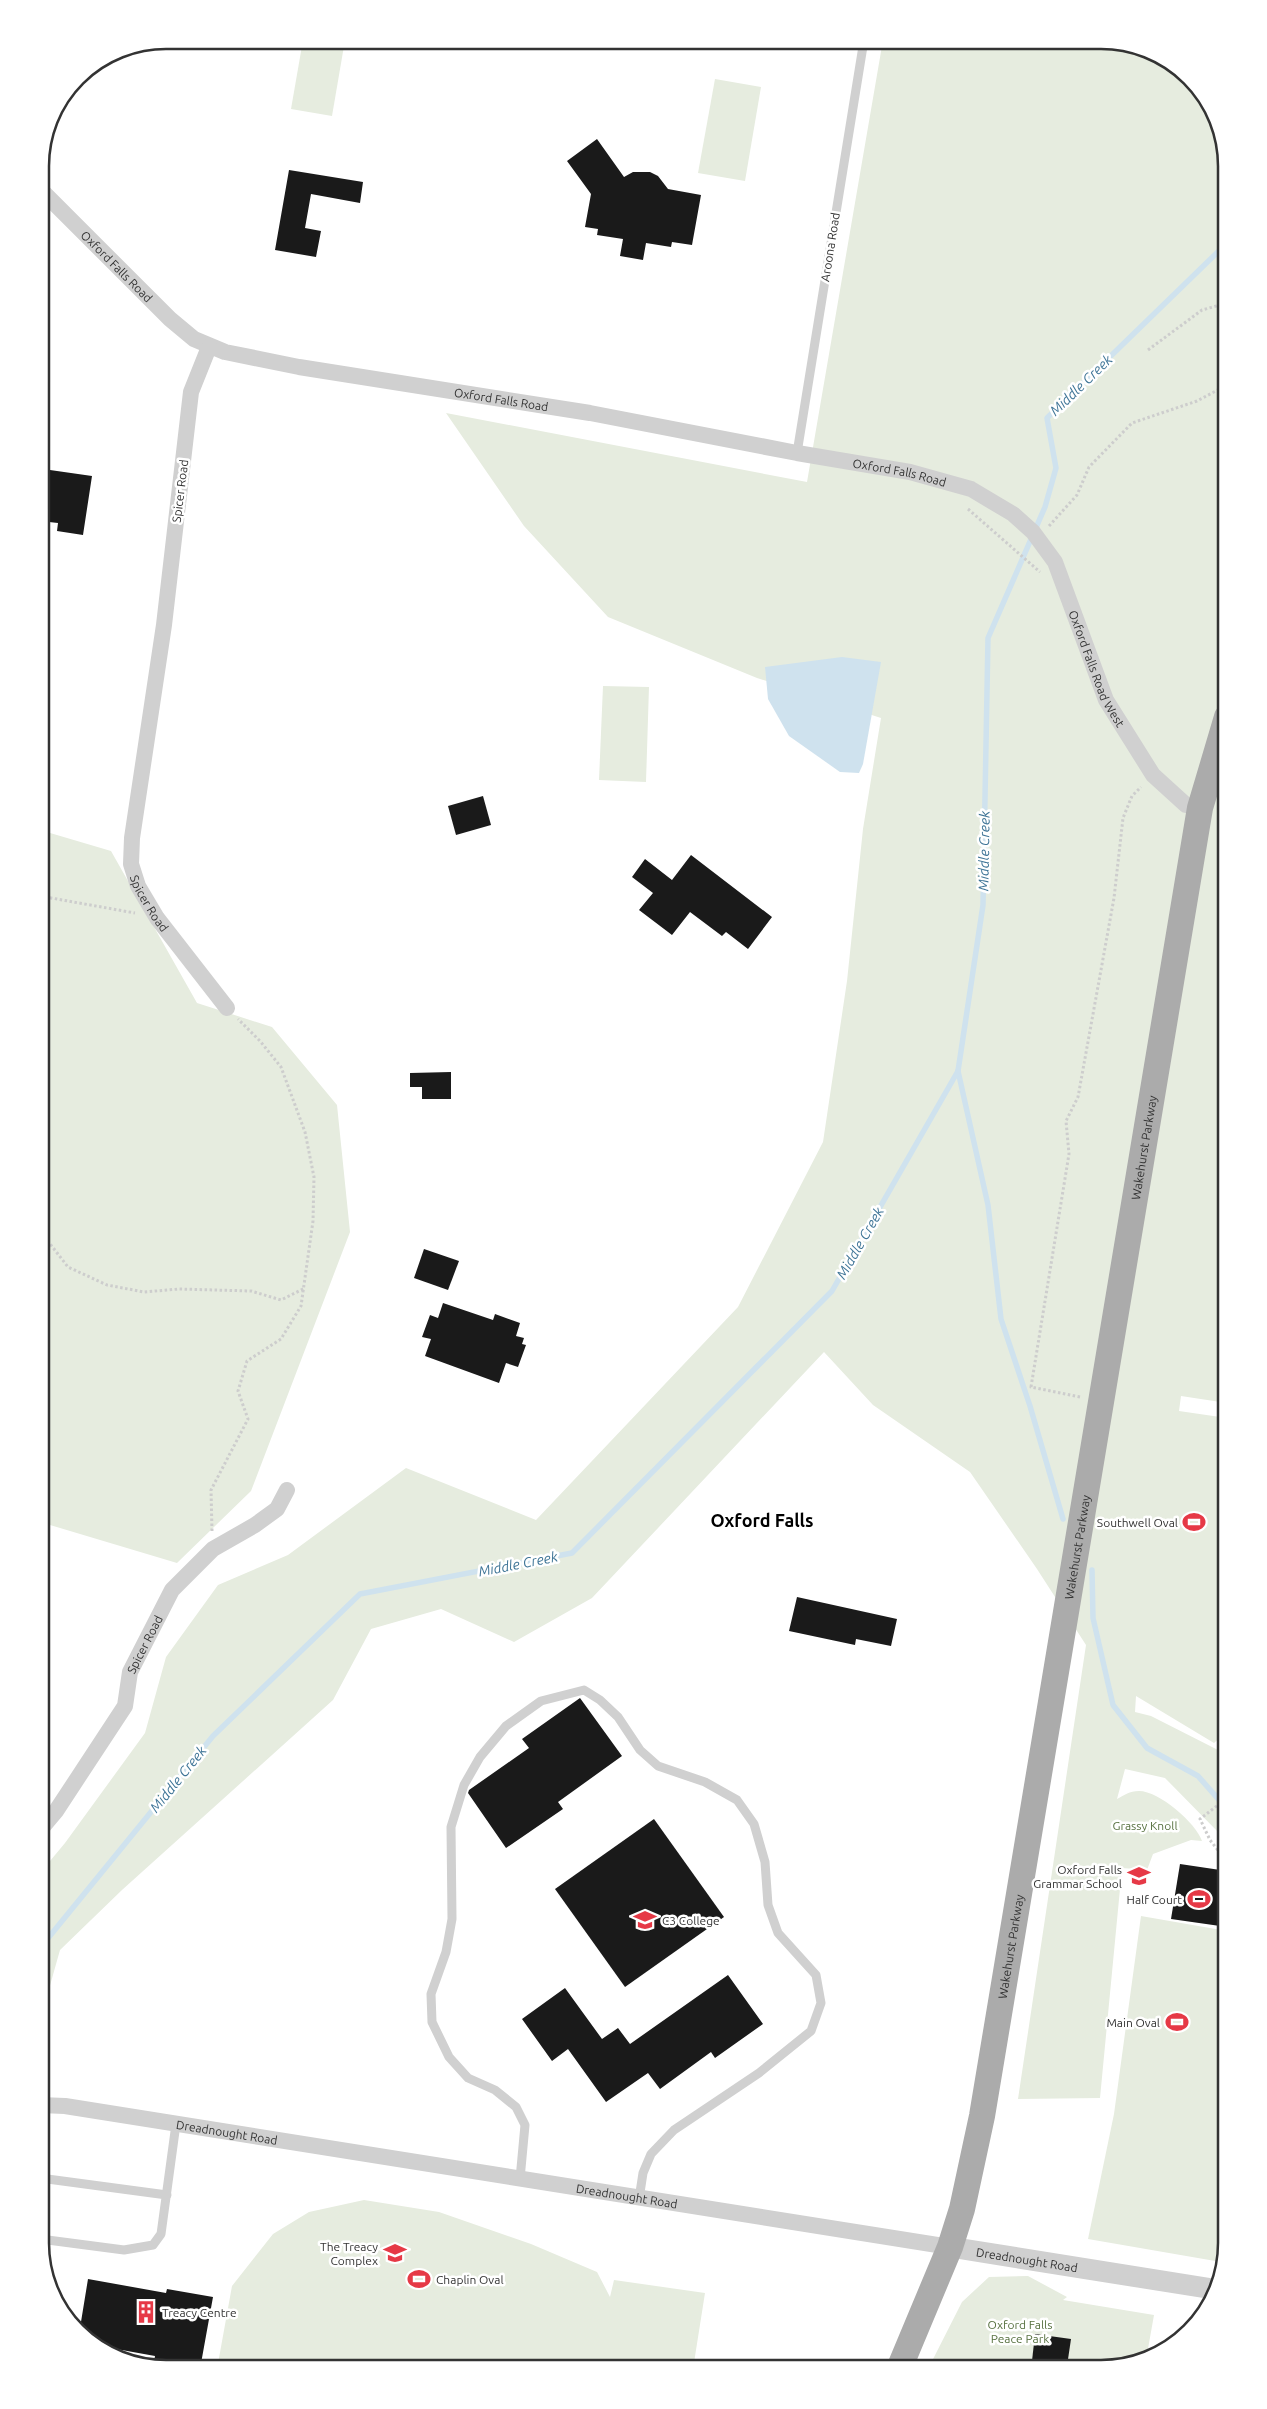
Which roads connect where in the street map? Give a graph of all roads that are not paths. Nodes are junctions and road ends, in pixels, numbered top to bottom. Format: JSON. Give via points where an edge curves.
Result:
{"nodes":[{"id":1,"x":863,"y":49,"type":"edge"},
{"id":2,"x":49,"y":198,"type":"edge"},
{"id":3,"x":209,"y":347,"type":"junction"},
{"id":4,"x":797,"y":453,"type":"junction"},
{"id":5,"x":1013,"y":514,"type":"joint"},
{"id":6,"x":1218,"y":747,"type":"edge"},
{"id":7,"x":1200,"y":808,"type":"junction"},
{"id":8,"x":227,"y":1008,"type":"road end"},
{"id":9,"x":287,"y":1490,"type":"dead end"},
{"id":10,"x":49,"y":1819,"type":"edge"},
{"id":11,"x":49,"y":2107,"type":"edge"},
{"id":12,"x":176,"y":2124,"type":"junction"},
{"id":13,"x":520,"y":2178,"type":"junction"},
{"id":14,"x":49,"y":2179,"type":"edge"},
{"id":15,"x":167,"y":2195,"type":"junction"},
{"id":16,"x":639,"y":2199,"type":"junction"},
{"id":17,"x":49,"y":2239,"type":"edge"},
{"id":18,"x":950,"y":2247,"type":"junction"},
{"id":19,"x":1209,"y":2288,"type":"edge"},
{"id":20,"x":903,"y":2360,"type":"edge"}],
"edges":[{"from":1,"to":4,"type":"lane","name":"Aroona Road"},
{"from":2,"to":3,"type":"street","name":"Oxford Falls Road","via":[[170,319]]},
{"from":3,"to":4,"type":"street","name":"Oxford Falls Road","via":[[263,361],[590,413]]},
{"from":3,"to":8,"type":"street","name":"Spicer Road","via":[[191,392],[164,625],[132,838],[132,864],[138,886],[158,918]]},
{"from":4,"to":5,"type":"street","name":"Oxford Falls Road","via":[[910,472],[971,489]]},
{"from":5,"to":7,"type":"street","name":"Oxford Falls Road West","via":[[1033,532],[1055,562],[1106,700],[1152,775],[1186,805]]},
{"from":6,"to":7,"type":"main road","name":"Wakehurst Parkway"},
{"from":7,"to":18,"type":"main road","name":"Wakehurst Parkway","via":[[982,2116],[962,2209]]},
{"from":9,"to":10,"type":"street","name":"Spicer Road","via":[[277,1508],[213,1549],[172,1590],[130,1672],[125,1706]]},
{"from":11,"to":12,"type":"street","name":"Dreadnought Road","via":[[65,2106]]},
{"from":12,"to":13,"type":"street","name":"Dreadnought Road"},
{"from":12,"to":15,"type":"lane"},
{"from":13,"to":16,"type":"street","name":"Dreadnought Road"},
{"from":13,"to":16,"type":"lane","via":[[525,2125],[516,2107],[495,2090],[468,2078],[449,2056],[432,2022],[431,1994],[446,1952],[452,1920],[451,1827],[464,1785],[480,1757],[506,1726],[541,1701],[584,1690],[618,1717],[640,1750],[658,1766],[705,1782],[737,1800],[754,1824],[765,1862],[768,1905],[778,1933],[816,1975],[821,2003],[812,2031],[759,2073],[674,2130],[651,2154],[643,2173]]},
{"from":14,"to":15,"type":"lane"},
{"from":15,"to":17,"type":"lane","via":[[161,2234],[153,2245],[124,2250]]},
{"from":16,"to":18,"type":"street","name":"Dreadnought Road"},
{"from":18,"to":19,"type":"street","name":"Dreadnought Road"},
{"from":18,"to":20,"type":"main road","name":"Wakehurst Parkway"}]}
